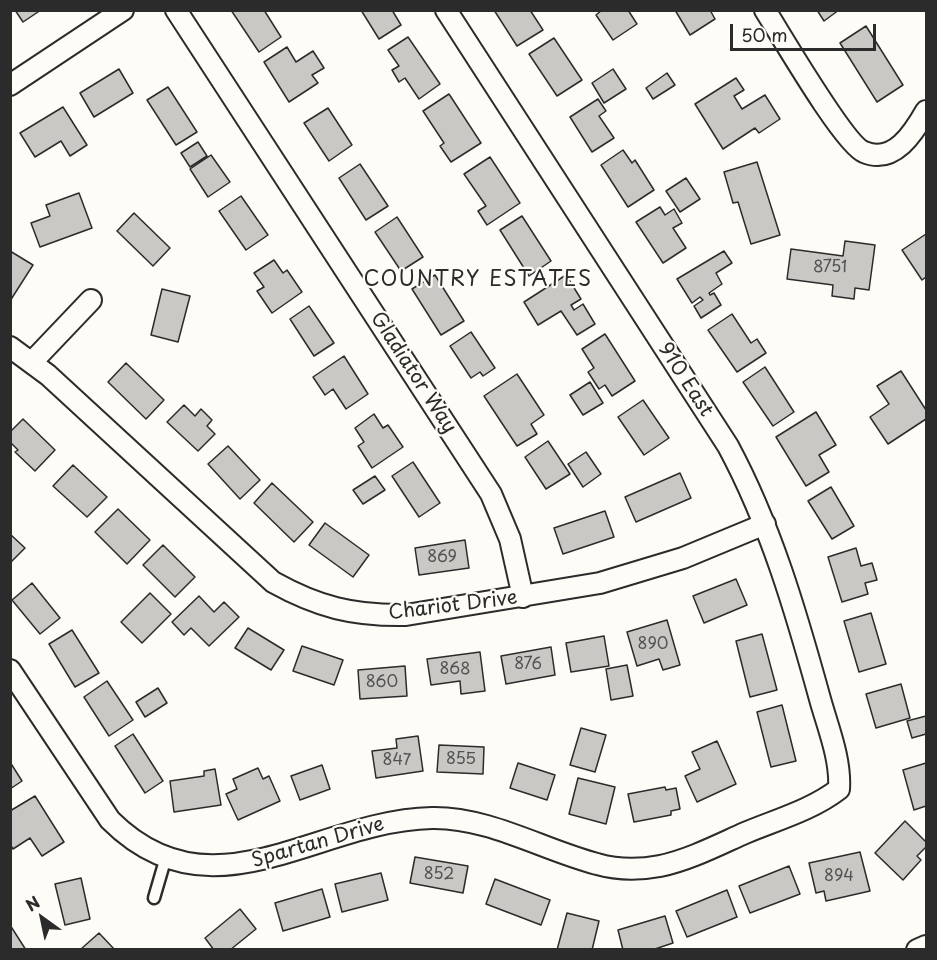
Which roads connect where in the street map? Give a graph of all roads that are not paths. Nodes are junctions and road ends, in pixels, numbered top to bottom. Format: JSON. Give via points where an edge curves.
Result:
{"nodes":[{"id":1,"x":123,"y":10,"type":"edge"},
{"id":2,"x":176,"y":10,"type":"edge"},
{"id":3,"x":446,"y":10,"type":"edge"},
{"id":4,"x":765,"y":10,"type":"edge"},
{"id":5,"x":10,"y":84,"type":"edge"},
{"id":6,"x":927,"y":111,"type":"edge"},
{"id":7,"x":91,"y":300,"type":"dead end"},
{"id":8,"x":10,"y":347,"type":"edge"},
{"id":9,"x":32,"y":362,"type":"junction"},
{"id":10,"x":765,"y":524,"type":"junction"},
{"id":11,"x":524,"y":597,"type":"junction"},
{"id":12,"x":10,"y":670,"type":"edge"},
{"id":13,"x":839,"y":789,"type":"joint"},
{"id":14,"x":166,"y":857,"type":"junction"},
{"id":15,"x":154,"y":898,"type":"dead end"},
{"id":16,"x":927,"y":946,"type":"edge"},
{"id":17,"x":917,"y":950,"type":"edge"}],
"edges":[{"from":1,"to":5,"type":"street"},
{"from":2,"to":11,"type":"street","name":"Gladiator Way","via":[[491,494],[510,539]]},
{"from":3,"to":10,"type":"street","name":"910 East","via":[[728,446]]},
{"from":4,"to":6,"type":"street","via":[[844,133],[864,153],[893,152],[903,145]]},
{"from":7,"to":9,"type":"street"},
{"from":8,"to":9,"type":"street","name":"Chariot Drive"},
{"from":9,"to":11,"type":"street","name":"Chariot Drive","via":[[273,582],[303,599],[373,616],[405,615]]},
{"from":10,"to":11,"type":"street","name":"Chariot Drive","via":[[683,558],[621,577]]},
{"from":10,"to":13,"type":"street","name":"910 East","via":[[803,636],[837,763]]},
{"from":12,"to":14,"type":"street","name":"Spartan Drive","via":[[110,820],[126,835]]},
{"from":13,"to":14,"type":"street","name":"Spartan Drive","via":[[816,803],[692,856],[662,866],[631,870],[599,865],[468,822],[434,818],[367,827],[241,865],[215,866]]},
{"from":14,"to":15,"type":"lane"},
{"from":16,"to":17,"type":"street"}]}
